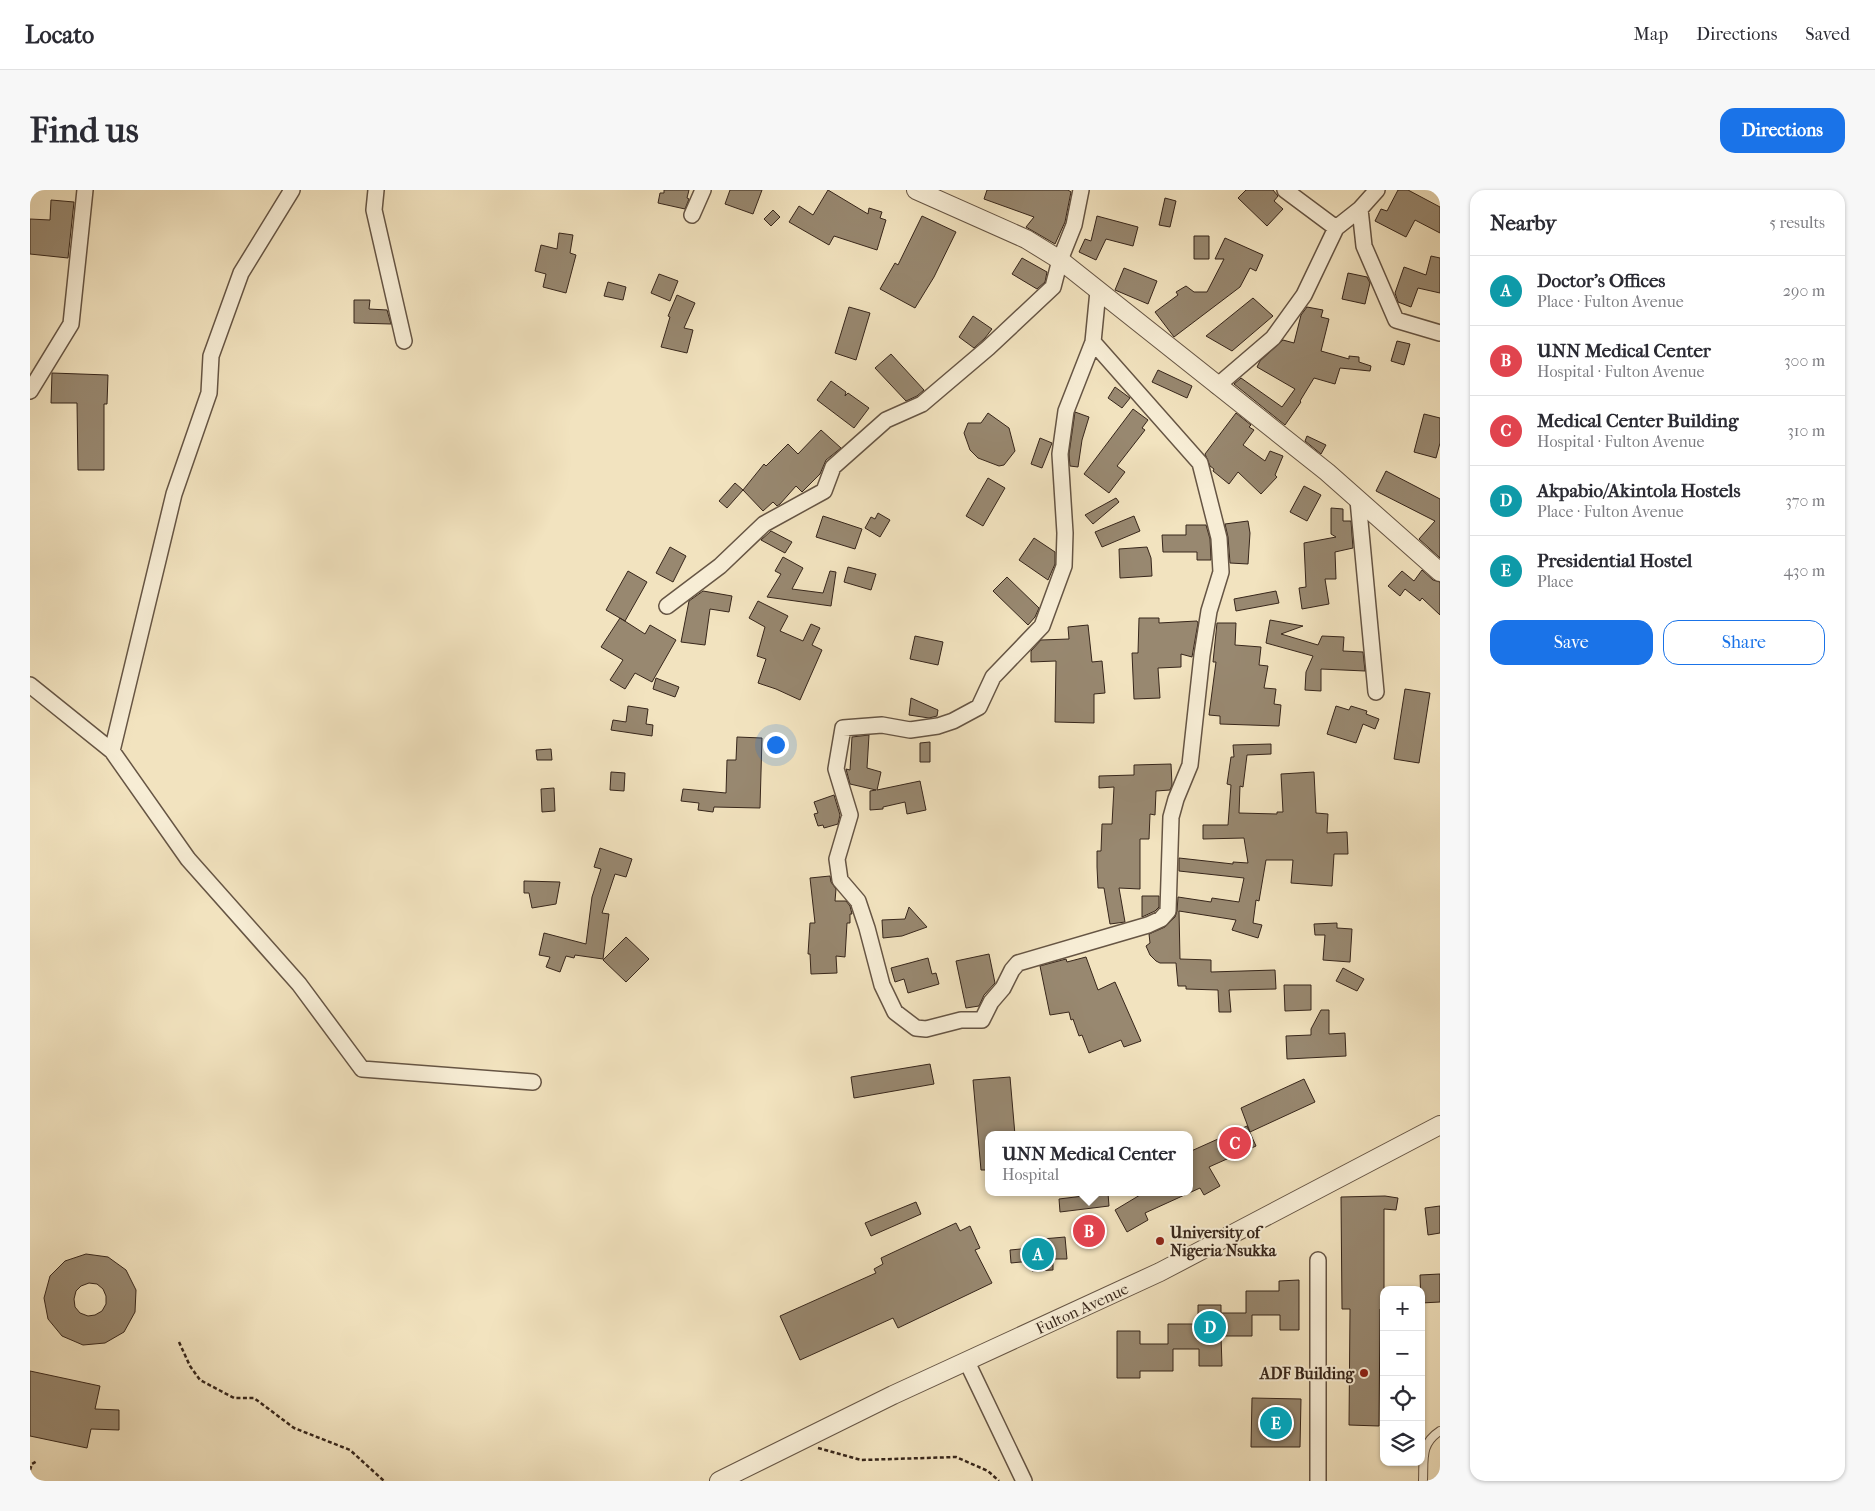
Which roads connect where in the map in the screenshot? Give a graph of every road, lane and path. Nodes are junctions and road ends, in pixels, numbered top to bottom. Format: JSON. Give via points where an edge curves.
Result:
{"nodes":[{"id":1,"x":85,"y":190,"type":"edge"},
{"id":2,"x":292,"y":190,"type":"edge"},
{"id":3,"x":376,"y":190,"type":"edge"},
{"id":4,"x":703,"y":190,"type":"edge"},
{"id":5,"x":916,"y":190,"type":"edge"},
{"id":6,"x":1081,"y":190,"type":"edge"},
{"id":7,"x":1285,"y":190,"type":"edge"},
{"id":8,"x":1377,"y":190,"type":"edge"},
{"id":9,"x":1360,"y":209,"type":"junction"},
{"id":10,"x":692,"y":215,"type":"dead end"},
{"id":11,"x":1336,"y":228,"type":"junction"},
{"id":12,"x":1060,"y":260,"type":"junction"},
{"id":13,"x":1098,"y":291,"type":"junction"},
{"id":14,"x":1440,"y":333,"type":"edge"},
{"id":15,"x":404,"y":341,"type":"dead end"},
{"id":16,"x":1093,"y":342,"type":"junction"},
{"id":17,"x":1218,"y":386,"type":"junction"},
{"id":18,"x":30,"y":392,"type":"edge"},
{"id":19,"x":1358,"y":500,"type":"junction"},
{"id":20,"x":1440,"y":572,"type":"edge"},
{"id":21,"x":667,"y":606,"type":"dead end"},
{"id":22,"x":30,"y":685,"type":"edge"},
{"id":23,"x":1376,"y":692,"type":"dead end"},
{"id":24,"x":112,"y":751,"type":"junction"},
{"id":25,"x":533,"y":1082,"type":"dead end"},
{"id":26,"x":1440,"y":1125,"type":"edge"},
{"id":27,"x":1318,"y":1260,"type":"dead end"},
{"id":28,"x":179,"y":1342,"type":"dead end"},
{"id":29,"x":967,"y":1362,"type":"junction"},
{"id":30,"x":1440,"y":1431,"type":"edge"},
{"id":31,"x":798,"y":1442,"type":"junction"},
{"id":32,"x":37,"y":1460,"type":"dead end"},
{"id":33,"x":30,"y":1470,"type":"edge"},
{"id":34,"x":384,"y":1481,"type":"edge"},
{"id":35,"x":719,"y":1481,"type":"edge"},
{"id":36,"x":999,"y":1481,"type":"edge"},
{"id":37,"x":1024,"y":1481,"type":"edge"},
{"id":38,"x":1318,"y":1481,"type":"edge"},
{"id":39,"x":1423,"y":1481,"type":"edge"}],
"edges":[{"from":1,"to":18,"type":"street","via":[[71,324]]},
{"from":2,"to":24,"type":"street","via":[[241,273],[211,356],[209,393],[174,494]]},
{"from":3,"to":15,"type":"street","via":[[374,210]]},
{"from":4,"to":10,"type":"street"},
{"from":5,"to":12,"type":"street","via":[[1026,240]]},
{"from":6,"to":12,"type":"street","via":[[1074,225]]},
{"from":7,"to":11,"type":"street"},
{"from":8,"to":9,"type":"street"},
{"from":9,"to":11,"type":"street"},
{"from":9,"to":14,"type":"street","via":[[1364,246],[1396,320]]},
{"from":11,"to":17,"type":"street","via":[[1304,295],[1273,338]]},
{"from":12,"to":13,"type":"street"},
{"from":12,"to":21,"type":"street","via":[[1053,287],[988,348],[922,404],[886,420],[833,467],[824,491],[764,524],[720,566]]},
{"from":13,"to":16,"type":"street"},
{"from":13,"to":17,"type":"street"},
{"from":16,"to":16,"type":"street","via":[[1200,463],[1219,538],[1221,572],[1209,611],[1190,765],[1171,817],[1168,911],[1161,919],[1148,925],[1018,963],[982,1020],[961,1020],[926,1030],[916,1028],[895,1012],[882,985],[858,901],[840,880],[837,860],[850,816],[836,769],[843,728],[882,725],[910,730],[953,721],[979,706],[993,677],[1042,626],[1064,566],[1066,533],[1060,454],[1066,411]]},
{"from":17,"to":19,"type":"street"},
{"from":19,"to":20,"type":"street"},
{"from":19,"to":23,"type":"street"},
{"from":22,"to":24,"type":"street"},
{"from":24,"to":25,"type":"street","via":[[188,860],[299,984],[362,1068]]},
{"from":26,"to":29,"type":"street","name":"Fulton Avenue","via":[[1160,1272]]},
{"from":27,"to":38,"type":"street"},
{"from":28,"to":34,"type":"path","via":[[200,1380],[234,1398],[254,1398],[294,1428],[350,1450]]},
{"from":29,"to":31,"type":"street","name":"Fulton Avenue"},
{"from":29,"to":37,"type":"street"},
{"from":30,"to":39,"type":"lane","via":[[1429,1439],[1424,1448]]},
{"from":31,"to":35,"type":"street","name":"Fulton Avenue"},
{"from":31,"to":36,"type":"path","via":[[861,1460],[956,1457],[988,1471]]},
{"from":32,"to":33,"type":"path"}]}
